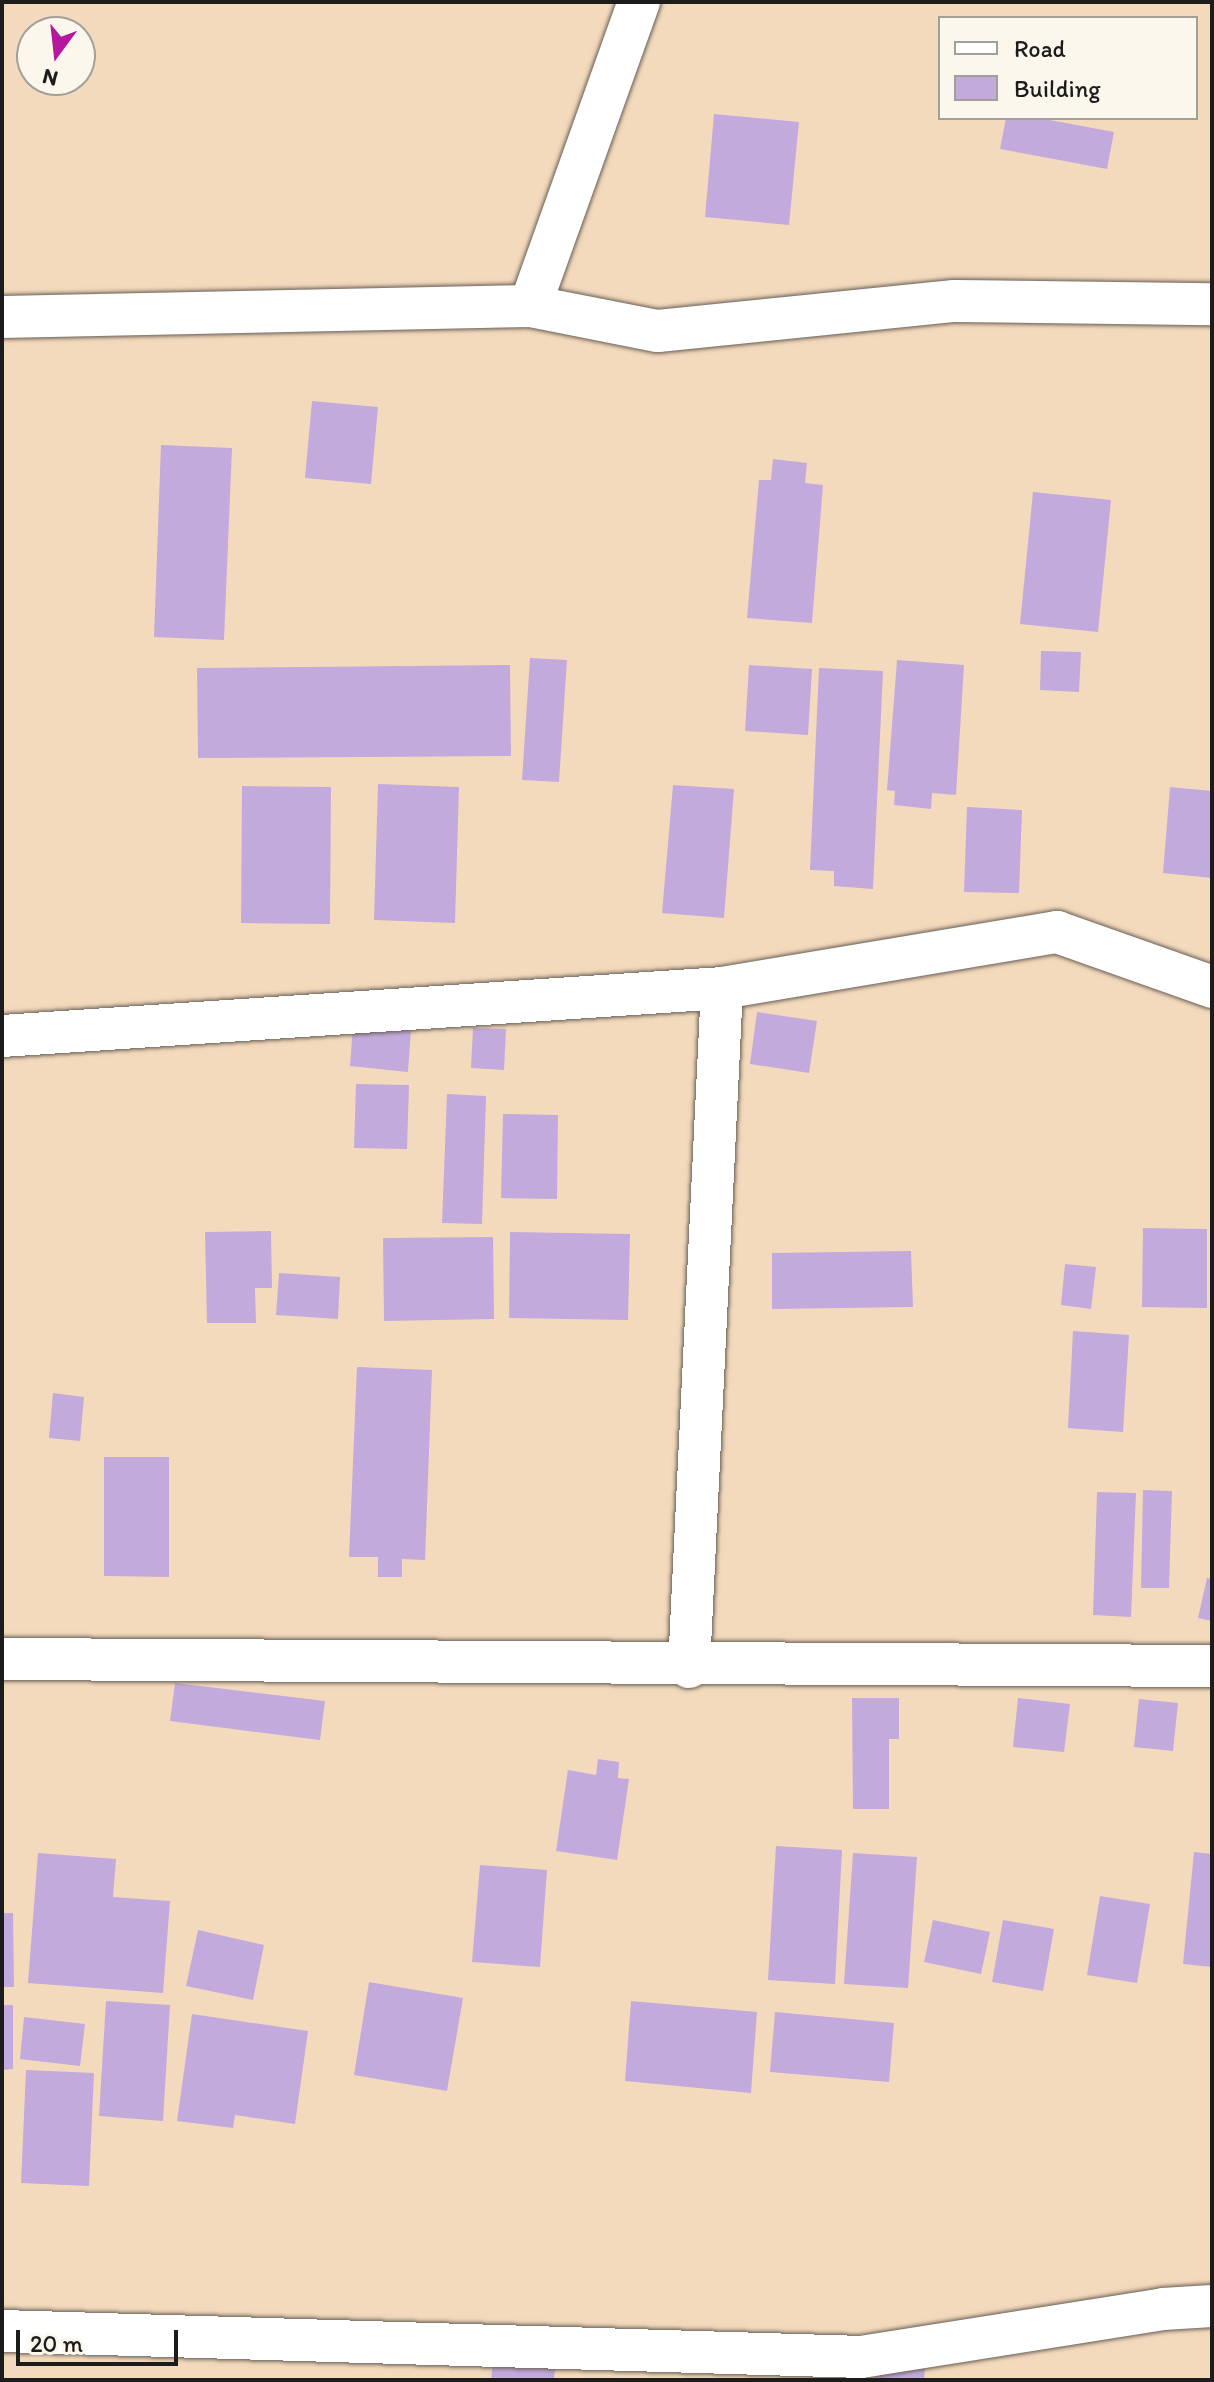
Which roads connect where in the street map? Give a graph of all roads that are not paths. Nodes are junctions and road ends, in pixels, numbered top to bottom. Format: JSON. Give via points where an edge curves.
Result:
{"nodes":[{"id":1,"x":639,"y":2,"type":"edge"},
{"id":2,"x":1212,"y":304,"type":"edge"},
{"id":3,"x":530,"y":306,"type":"junction"},
{"id":4,"x":2,"y":317,"type":"edge"},
{"id":5,"x":1212,"y":987,"type":"edge"},
{"id":6,"x":722,"y":988,"type":"junction"},
{"id":7,"x":2,"y":1036,"type":"edge"},
{"id":8,"x":2,"y":1659,"type":"edge"},
{"id":9,"x":1212,"y":1666,"type":"edge"},
{"id":10,"x":689,"y":1667,"type":"junction"},
{"id":11,"x":1212,"y":2306,"type":"edge"},
{"id":12,"x":2,"y":2331,"type":"edge"}],
"edges":[{"from":1,"to":3,"type":"street"},
{"from":2,"to":3,"type":"street","via":[[954,301],[658,331]]},
{"from":3,"to":4,"type":"street"},
{"from":5,"to":6,"type":"street","via":[[1057,932]]},
{"from":6,"to":7,"type":"street"},
{"from":6,"to":10,"type":"street"},
{"from":8,"to":10,"type":"street"},
{"from":9,"to":10,"type":"street"},
{"from":11,"to":12,"type":"street","via":[[1163,2309],[861,2357]]}]}
